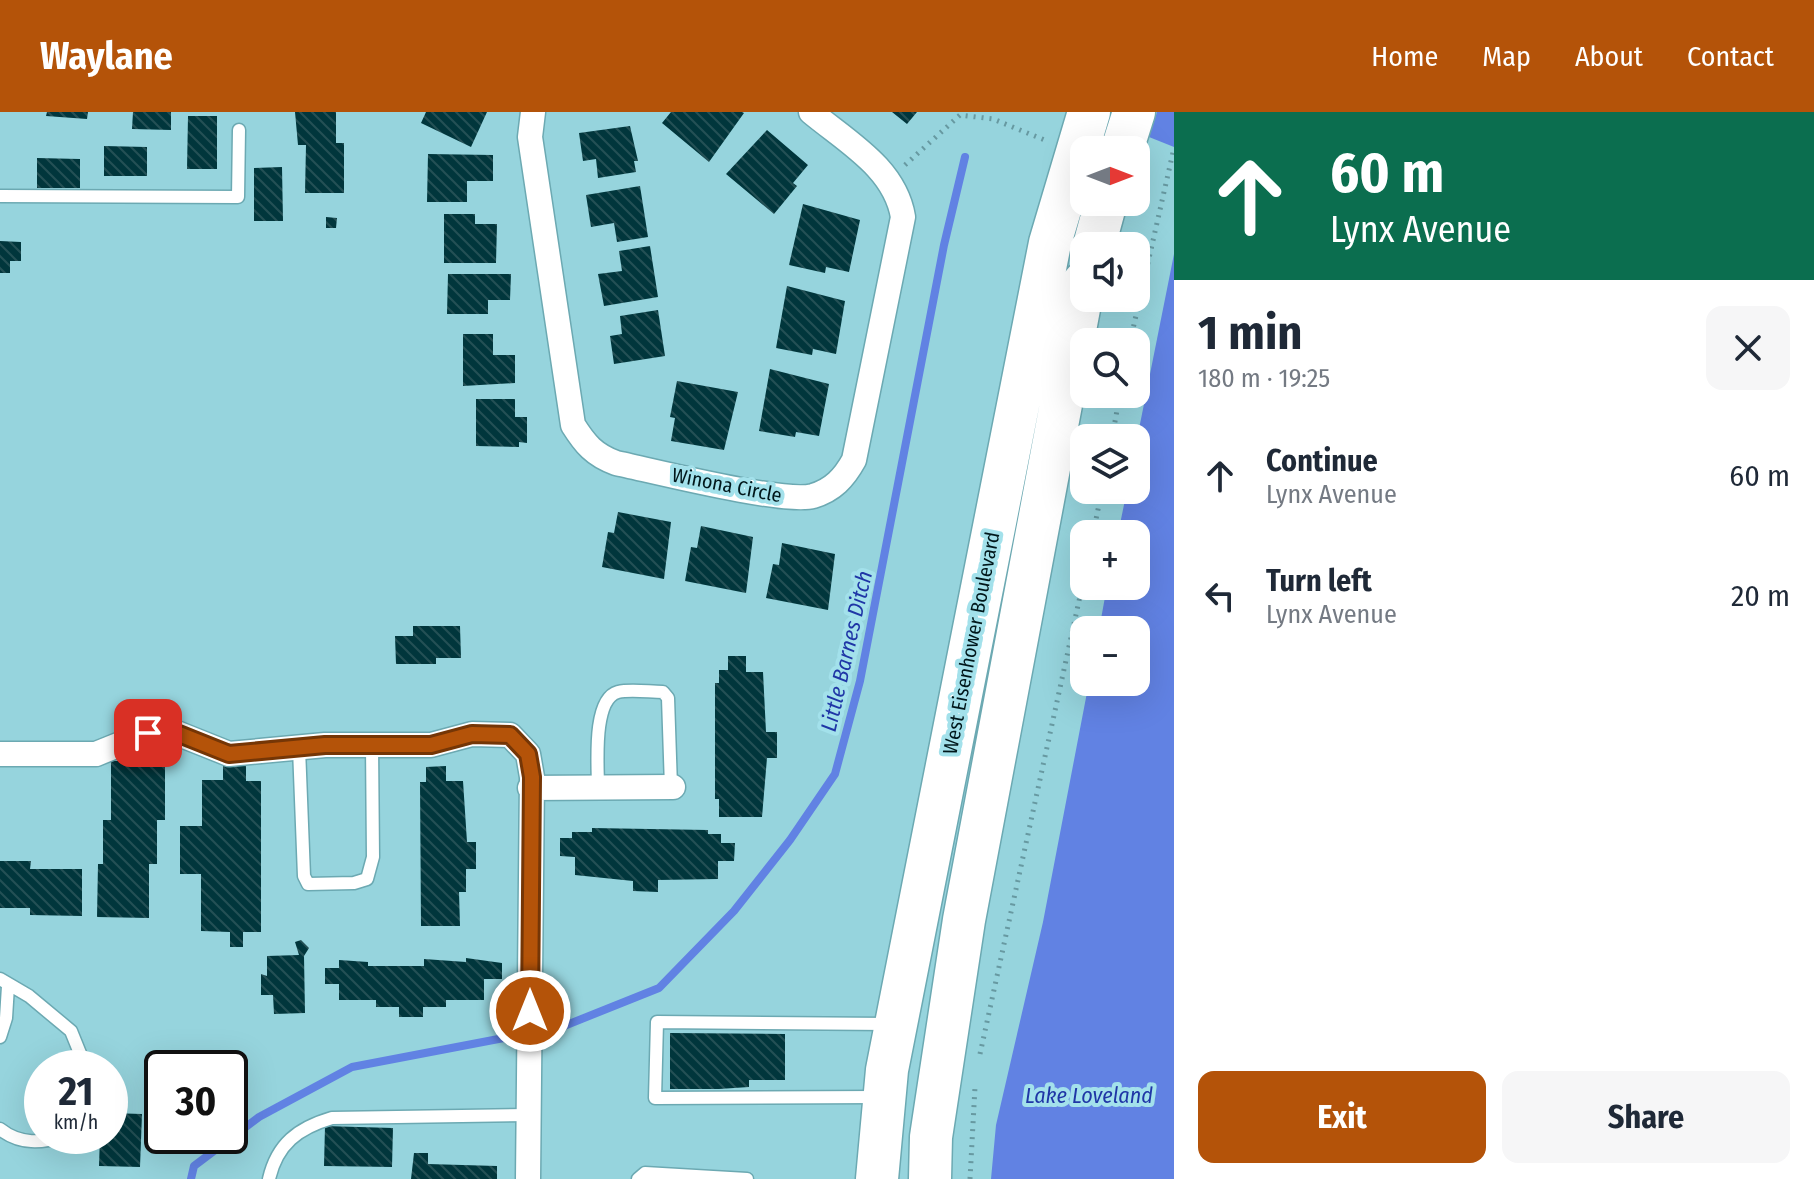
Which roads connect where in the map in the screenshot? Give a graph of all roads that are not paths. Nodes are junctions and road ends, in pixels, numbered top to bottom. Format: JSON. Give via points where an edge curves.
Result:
{"nodes":[{"id":1,"x":533,"y":112,"type":"edge"},
{"id":2,"x":811,"y":112,"type":"edge"},
{"id":3,"x":1089,"y":112,"type":"edge"},
{"id":4,"x":1134,"y":112,"type":"edge"},
{"id":5,"x":239,"y":130,"type":"dead end"},
{"id":6,"x":1126,"y":136,"type":"edge"},
{"id":7,"x":0,"y":196,"type":"edge"},
{"id":8,"x":1078,"y":312,"type":"edge"},
{"id":9,"x":372,"y":745,"type":"junction"},
{"id":10,"x":299,"y":748,"type":"junction"},
{"id":11,"x":0,"y":754,"type":"edge"},
{"id":12,"x":672,"y":787,"type":"joint"},
{"id":13,"x":530,"y":788,"type":"junction"},
{"id":14,"x":598,"y":788,"type":"junction"},
{"id":15,"x":4,"y":982,"type":"edge"},
{"id":16,"x":896,"y":1024,"type":"junction"},
{"id":17,"x":0,"y":1037,"type":"edge"},
{"id":18,"x":79,"y":1050,"type":"edge"},
{"id":19,"x":884,"y":1097,"type":"junction"},
{"id":20,"x":530,"y":1115,"type":"junction"},
{"id":21,"x":0,"y":1129,"type":"edge"},
{"id":22,"x":24,"y":1140,"type":"edge"},
{"id":23,"x":871,"y":1170,"type":"edge"},
{"id":24,"x":269,"y":1179,"type":"edge"},
{"id":25,"x":528,"y":1179,"type":"edge"},
{"id":26,"x":638,"y":1179,"type":"edge"},
{"id":27,"x":747,"y":1179,"type":"edge"},
{"id":28,"x":930,"y":1179,"type":"edge"}],
"edges":[{"from":1,"to":2,"type":"street","name":"Winona Circle","via":[[530,137],[573,425],[585,444],[616,463],[795,498],[828,491],[854,460],[903,217],[890,179]]},
{"from":3,"to":16,"type":"highway","name":"West Eisenhower Boulevard","via":[[1050,243]]},
{"from":4,"to":6,"type":"highway"},
{"from":5,"to":7,"type":"lane","via":[[238,197]]},
{"from":8,"to":28,"type":"highway","via":[[964,920],[933,1122]]},
{"from":9,"to":10,"type":"street"},
{"from":9,"to":10,"type":"lane","via":[[373,857],[367,879],[354,883],[308,884],[304,876]]},
{"from":9,"to":13,"type":"street","via":[[431,745],[472,734],[510,735],[528,754]]},
{"from":10,"to":11,"type":"street","via":[[229,754],[174,732],[148,733],[96,754]]},
{"from":12,"to":14,"type":"street"},
{"from":12,"to":14,"type":"lane","via":[[668,698],[663,692],[617,692],[608,698],[600,718]]},
{"from":13,"to":14,"type":"street"},
{"from":13,"to":20,"type":"street"},
{"from":15,"to":17,"type":"lane","via":[[6,1018]]},
{"from":15,"to":18,"type":"lane","via":[[71,1031]]},
{"from":16,"to":19,"type":"highway","name":"West Eisenhower Boulevard"},
{"from":16,"to":19,"type":"lane","via":[[657,1022],[655,1098]]},
{"from":19,"to":23,"type":"highway","name":"West Eisenhower Boulevard"},
{"from":20,"to":24,"type":"lane","via":[[332,1118],[307,1125],[282,1145]]},
{"from":20,"to":25,"type":"street"},
{"from":21,"to":22,"type":"lane"},
{"from":26,"to":27,"type":"lane","via":[[645,1173]]}]}
